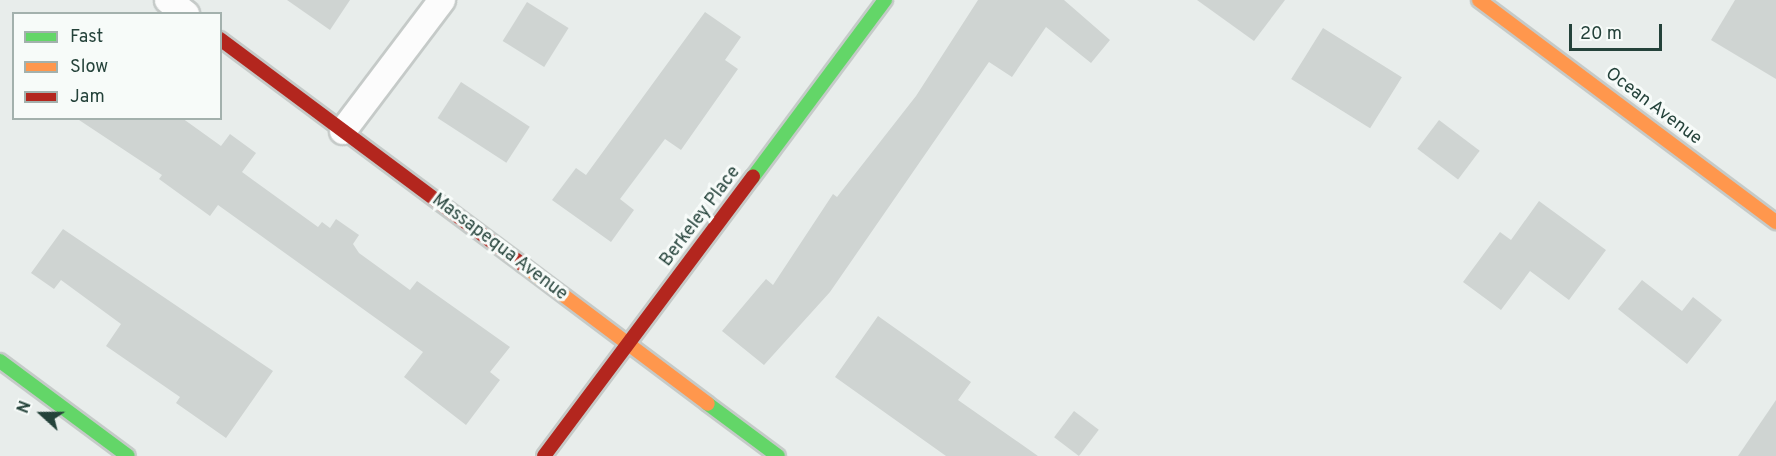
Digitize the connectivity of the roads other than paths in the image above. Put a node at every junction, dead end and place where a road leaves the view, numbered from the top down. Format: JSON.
{"nodes":[{"id":1,"x":168,"y":0,"type":"edge"},
{"id":2,"x":442,"y":0,"type":"edge"},
{"id":3,"x":885,"y":0,"type":"edge"},
{"id":4,"x":1479,"y":0,"type":"edge"},
{"id":5,"x":183,"y":12,"type":"edge"},
{"id":6,"x":222,"y":40,"type":"edge"},
{"id":7,"x":343,"y":131,"type":"junction"},
{"id":8,"x":1776,"y":222,"type":"edge"},
{"id":9,"x":628,"y":344,"type":"junction"},
{"id":10,"x":0,"y":361,"type":"edge"},
{"id":11,"x":128,"y":456,"type":"edge"},
{"id":12,"x":544,"y":456,"type":"edge"},
{"id":13,"x":778,"y":456,"type":"edge"}],
"edges":[{"from":1,"to":5,"type":"street"},
{"from":2,"to":7,"type":"street"},
{"from":3,"to":9,"type":"street","name":"Berkeley Place"},
{"from":4,"to":8,"type":"street","name":"Ocean Avenue"},
{"from":6,"to":7,"type":"street","name":"Massapequa Avenue"},
{"from":7,"to":9,"type":"street","name":"Massapequa Avenue"},
{"from":9,"to":12,"type":"street","name":"Berkeley Place"},
{"from":9,"to":13,"type":"street","name":"Massapequa Avenue"},
{"from":10,"to":11,"type":"street"}]}
